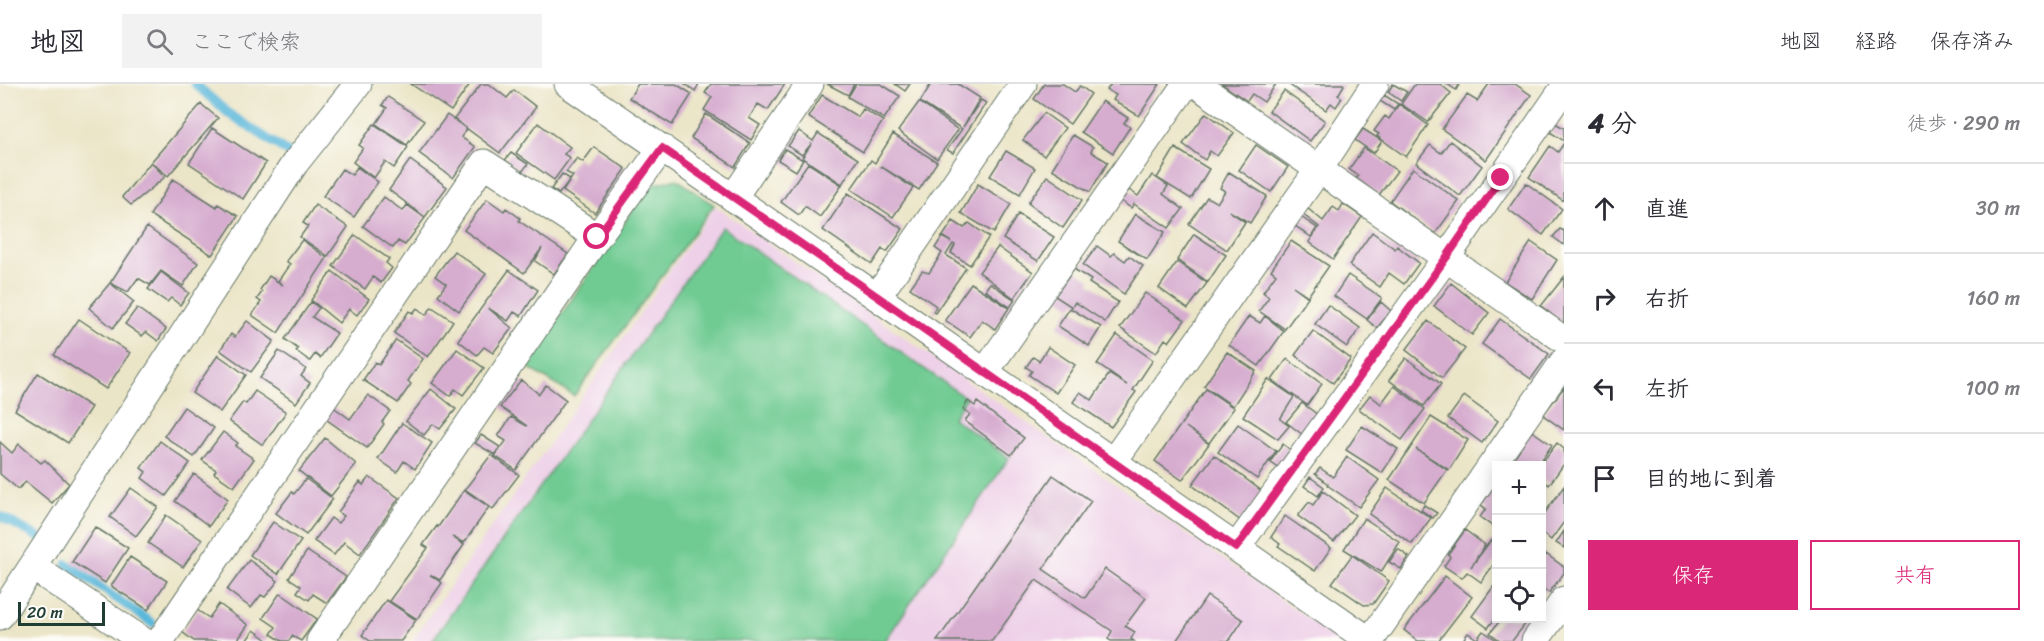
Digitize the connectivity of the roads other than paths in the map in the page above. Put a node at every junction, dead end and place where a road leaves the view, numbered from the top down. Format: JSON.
{"nodes":[{"id":1,"x":358,"y":84,"type":"edge"},
{"id":2,"x":568,"y":84,"type":"edge"},
{"id":3,"x":810,"y":84,"type":"edge"},
{"id":4,"x":1023,"y":84,"type":"edge"},
{"id":5,"x":1186,"y":84,"type":"edge"},
{"id":6,"x":1196,"y":84,"type":"edge"},
{"id":7,"x":1375,"y":84,"type":"edge"},
{"id":8,"x":1564,"y":88,"type":"edge"},
{"id":9,"x":596,"y":92,"type":"edge"},
{"id":10,"x":662,"y":148,"type":"junction"},
{"id":11,"x":1319,"y":169,"type":"junction"},
{"id":12,"x":733,"y":198,"type":"junction"},
{"id":13,"x":597,"y":237,"type":"junction"},
{"id":14,"x":1446,"y":258,"type":"junction"},
{"id":15,"x":878,"y":297,"type":"junction"},
{"id":16,"x":1564,"y":340,"type":"edge"},
{"id":17,"x":1564,"y":361,"type":"edge"},
{"id":18,"x":985,"y":372,"type":"junction"},
{"id":19,"x":1113,"y":462,"type":"junction"},
{"id":20,"x":1236,"y":548,"type":"junction"},
{"id":21,"x":33,"y":567,"type":"junction"},
{"id":22,"x":1564,"y":600,"type":"edge"},
{"id":23,"x":0,"y":616,"type":"edge"},
{"id":24,"x":142,"y":641,"type":"edge"},
{"id":25,"x":160,"y":641,"type":"edge"},
{"id":26,"x":320,"y":641,"type":"edge"},
{"id":27,"x":1535,"y":641,"type":"edge"}],
"edges":[{"from":1,"to":21,"type":"street"},
{"from":2,"to":9,"type":"street"},
{"from":3,"to":12,"type":"street"},
{"from":4,"to":15,"type":"street"},
{"from":5,"to":18,"type":"street"},
{"from":6,"to":11,"type":"street"},
{"from":7,"to":11,"type":"street"},
{"from":8,"to":14,"type":"street"},
{"from":9,"to":10,"type":"street"},
{"from":10,"to":12,"type":"street"},
{"from":10,"to":13,"type":"street"},
{"from":11,"to":14,"type":"street"},
{"from":11,"to":19,"type":"street"},
{"from":12,"to":15,"type":"street"},
{"from":13,"to":25,"type":"street"},
{"from":13,"to":26,"type":"street"},
{"from":14,"to":16,"type":"street"},
{"from":14,"to":20,"type":"street"},
{"from":15,"to":18,"type":"street"},
{"from":17,"to":20,"type":"street"},
{"from":18,"to":19,"type":"street"},
{"from":19,"to":20,"type":"street"},
{"from":21,"to":23,"type":"street"},
{"from":21,"to":24,"type":"street"},
{"from":22,"to":27,"type":"street"}]}
